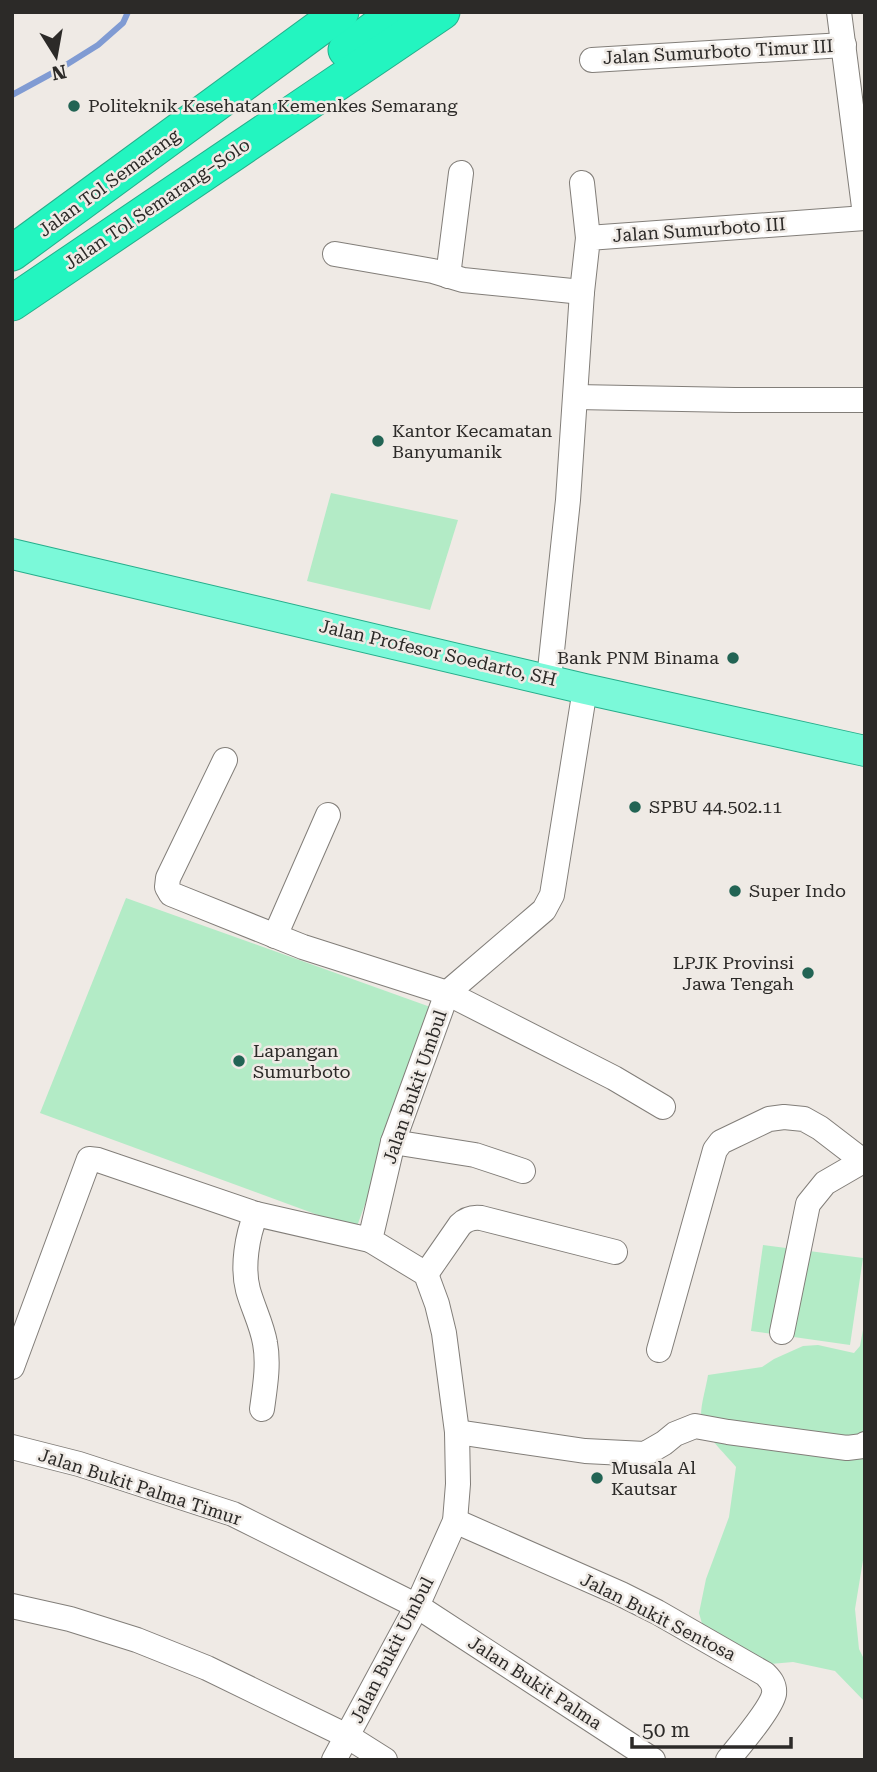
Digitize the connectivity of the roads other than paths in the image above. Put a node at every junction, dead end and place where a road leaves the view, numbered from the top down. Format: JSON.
{"nodes":[{"id":1,"x":341,"y":12,"type":"edge"},
{"id":2,"x":397,"y":12,"type":"edge"},
{"id":3,"x":442,"y":12,"type":"edge"},
{"id":4,"x":839,"y":12,"type":"edge"},
{"id":5,"x":852,"y":58,"type":"edge"},
{"id":6,"x":592,"y":60,"type":"dead end"},
{"id":7,"x":461,"y":173,"type":"dead end"},
{"id":8,"x":582,"y":183,"type":"dead end"},
{"id":9,"x":865,"y":216,"type":"edge"},
{"id":10,"x":588,"y":238,"type":"junction"},
{"id":11,"x":12,"y":253,"type":"edge"},
{"id":12,"x":335,"y":254,"type":"dead end"},
{"id":13,"x":448,"y":276,"type":"junction"},
{"id":14,"x":582,"y":292,"type":"junction"},
{"id":15,"x":12,"y":301,"type":"edge"},
{"id":16,"x":576,"y":397,"type":"junction"},
{"id":17,"x":865,"y":400,"type":"edge"},
{"id":18,"x":12,"y":554,"type":"edge"},
{"id":19,"x":549,"y":679,"type":"junction"},
{"id":20,"x":585,"y":688,"type":"junction"},
{"id":21,"x":865,"y":751,"type":"edge"},
{"id":22,"x":225,"y":760,"type":"dead end"},
{"id":23,"x":328,"y":815,"type":"dead end"},
{"id":24,"x":275,"y":936,"type":"junction"},
{"id":25,"x":447,"y":993,"type":"junction"},
{"id":26,"x":663,"y":1107,"type":"dead end"},
{"id":27,"x":394,"y":1142,"type":"junction"},
{"id":28,"x":864,"y":1160,"type":"edge"},
{"id":29,"x":523,"y":1171,"type":"dead end"},
{"id":30,"x":256,"y":1214,"type":"junction"},
{"id":31,"x":369,"y":1240,"type":"junction"},
{"id":32,"x":615,"y":1252,"type":"dead end"},
{"id":33,"x":426,"y":1274,"type":"junction"},
{"id":34,"x":782,"y":1332,"type":"dead end"},
{"id":35,"x":659,"y":1350,"type":"dead end"},
{"id":36,"x":12,"y":1367,"type":"edge"},
{"id":37,"x":262,"y":1409,"type":"dead end"},
{"id":38,"x":457,"y":1432,"type":"junction"},
{"id":39,"x":865,"y":1444,"type":"edge"},
{"id":40,"x":12,"y":1447,"type":"edge"},
{"id":41,"x":455,"y":1521,"type":"junction"},
{"id":42,"x":12,"y":1606,"type":"edge"},
{"id":43,"x":417,"y":1606,"type":"junction"},
{"id":44,"x":347,"y":1736,"type":"junction"},
{"id":45,"x":334,"y":1760,"type":"edge"},
{"id":46,"x":385,"y":1760,"type":"edge"},
{"id":47,"x":653,"y":1760,"type":"edge"},
{"id":48,"x":728,"y":1760,"type":"edge"}],
"edges":[{"from":1,"to":11,"type":"highway","name":"Jalan Tol Semarang"},
{"from":2,"to":15,"type":"highway","name":"Jalan Tol Semarang"},
{"from":3,"to":15,"type":"highway","name":"Jalan Tol Semarang–Solo"},
{"from":4,"to":5,"type":"street"},
{"from":5,"to":6,"type":"street","name":"Jalan Sumurboto Timur III"},
{"from":5,"to":9,"type":"street"},
{"from":7,"to":13,"type":"street"},
{"from":8,"to":10,"type":"street"},
{"from":9,"to":10,"type":"street","name":"Jalan Sumurboto III"},
{"from":10,"to":14,"type":"street","name":"Jalan Sumurboto III"},
{"from":12,"to":13,"type":"street"},
{"from":13,"to":14,"type":"street"},
{"from":14,"to":16,"type":"street","name":"Jalan Sumurboto III"},
{"from":16,"to":17,"type":"street"},
{"from":16,"to":19,"type":"street","name":"Jalan Sumurboto III"},
{"from":18,"to":19,"type":"main road","name":"Jalan Profesor Soedarto, SH"},
{"from":19,"to":20,"type":"main road","name":"Jalan Profesor Soedarto, SH"},
{"from":20,"to":21,"type":"main road","name":"Jalan Profesor Soedarto, SH"},
{"from":20,"to":25,"type":"street","name":"Jalan Bukit Umbul"},
{"from":22,"to":24,"type":"street"},
{"from":23,"to":24,"type":"street"},
{"from":24,"to":25,"type":"street"},
{"from":25,"to":26,"type":"street"},
{"from":25,"to":27,"type":"street","name":"Jalan Bukit Umbul"},
{"from":27,"to":29,"type":"street"},
{"from":27,"to":31,"type":"street","name":"Jalan Bukit Umbul"},
{"from":28,"to":34,"type":"street"},
{"from":28,"to":35,"type":"street"},
{"from":30,"to":31,"type":"street"},
{"from":30,"to":36,"type":"street"},
{"from":30,"to":37,"type":"street"},
{"from":31,"to":33,"type":"street"},
{"from":32,"to":33,"type":"street"},
{"from":33,"to":38,"type":"street","name":"Jalan Bukit Umbul"},
{"from":38,"to":39,"type":"street"},
{"from":38,"to":41,"type":"street","name":"Jalan Bukit Umbul"},
{"from":40,"to":43,"type":"street","name":"Jalan Bukit Palma Timur"},
{"from":41,"to":43,"type":"street","name":"Jalan Bukit Umbul"},
{"from":41,"to":48,"type":"street","name":"Jalan Bukit Sentosa"},
{"from":42,"to":44,"type":"street"},
{"from":43,"to":44,"type":"street","name":"Jalan Bukit Umbul"},
{"from":43,"to":47,"type":"street","name":"Jalan Bukit Palma"},
{"from":44,"to":45,"type":"street","name":"Jalan Bukit Umbul"},
{"from":44,"to":46,"type":"street"}]}
